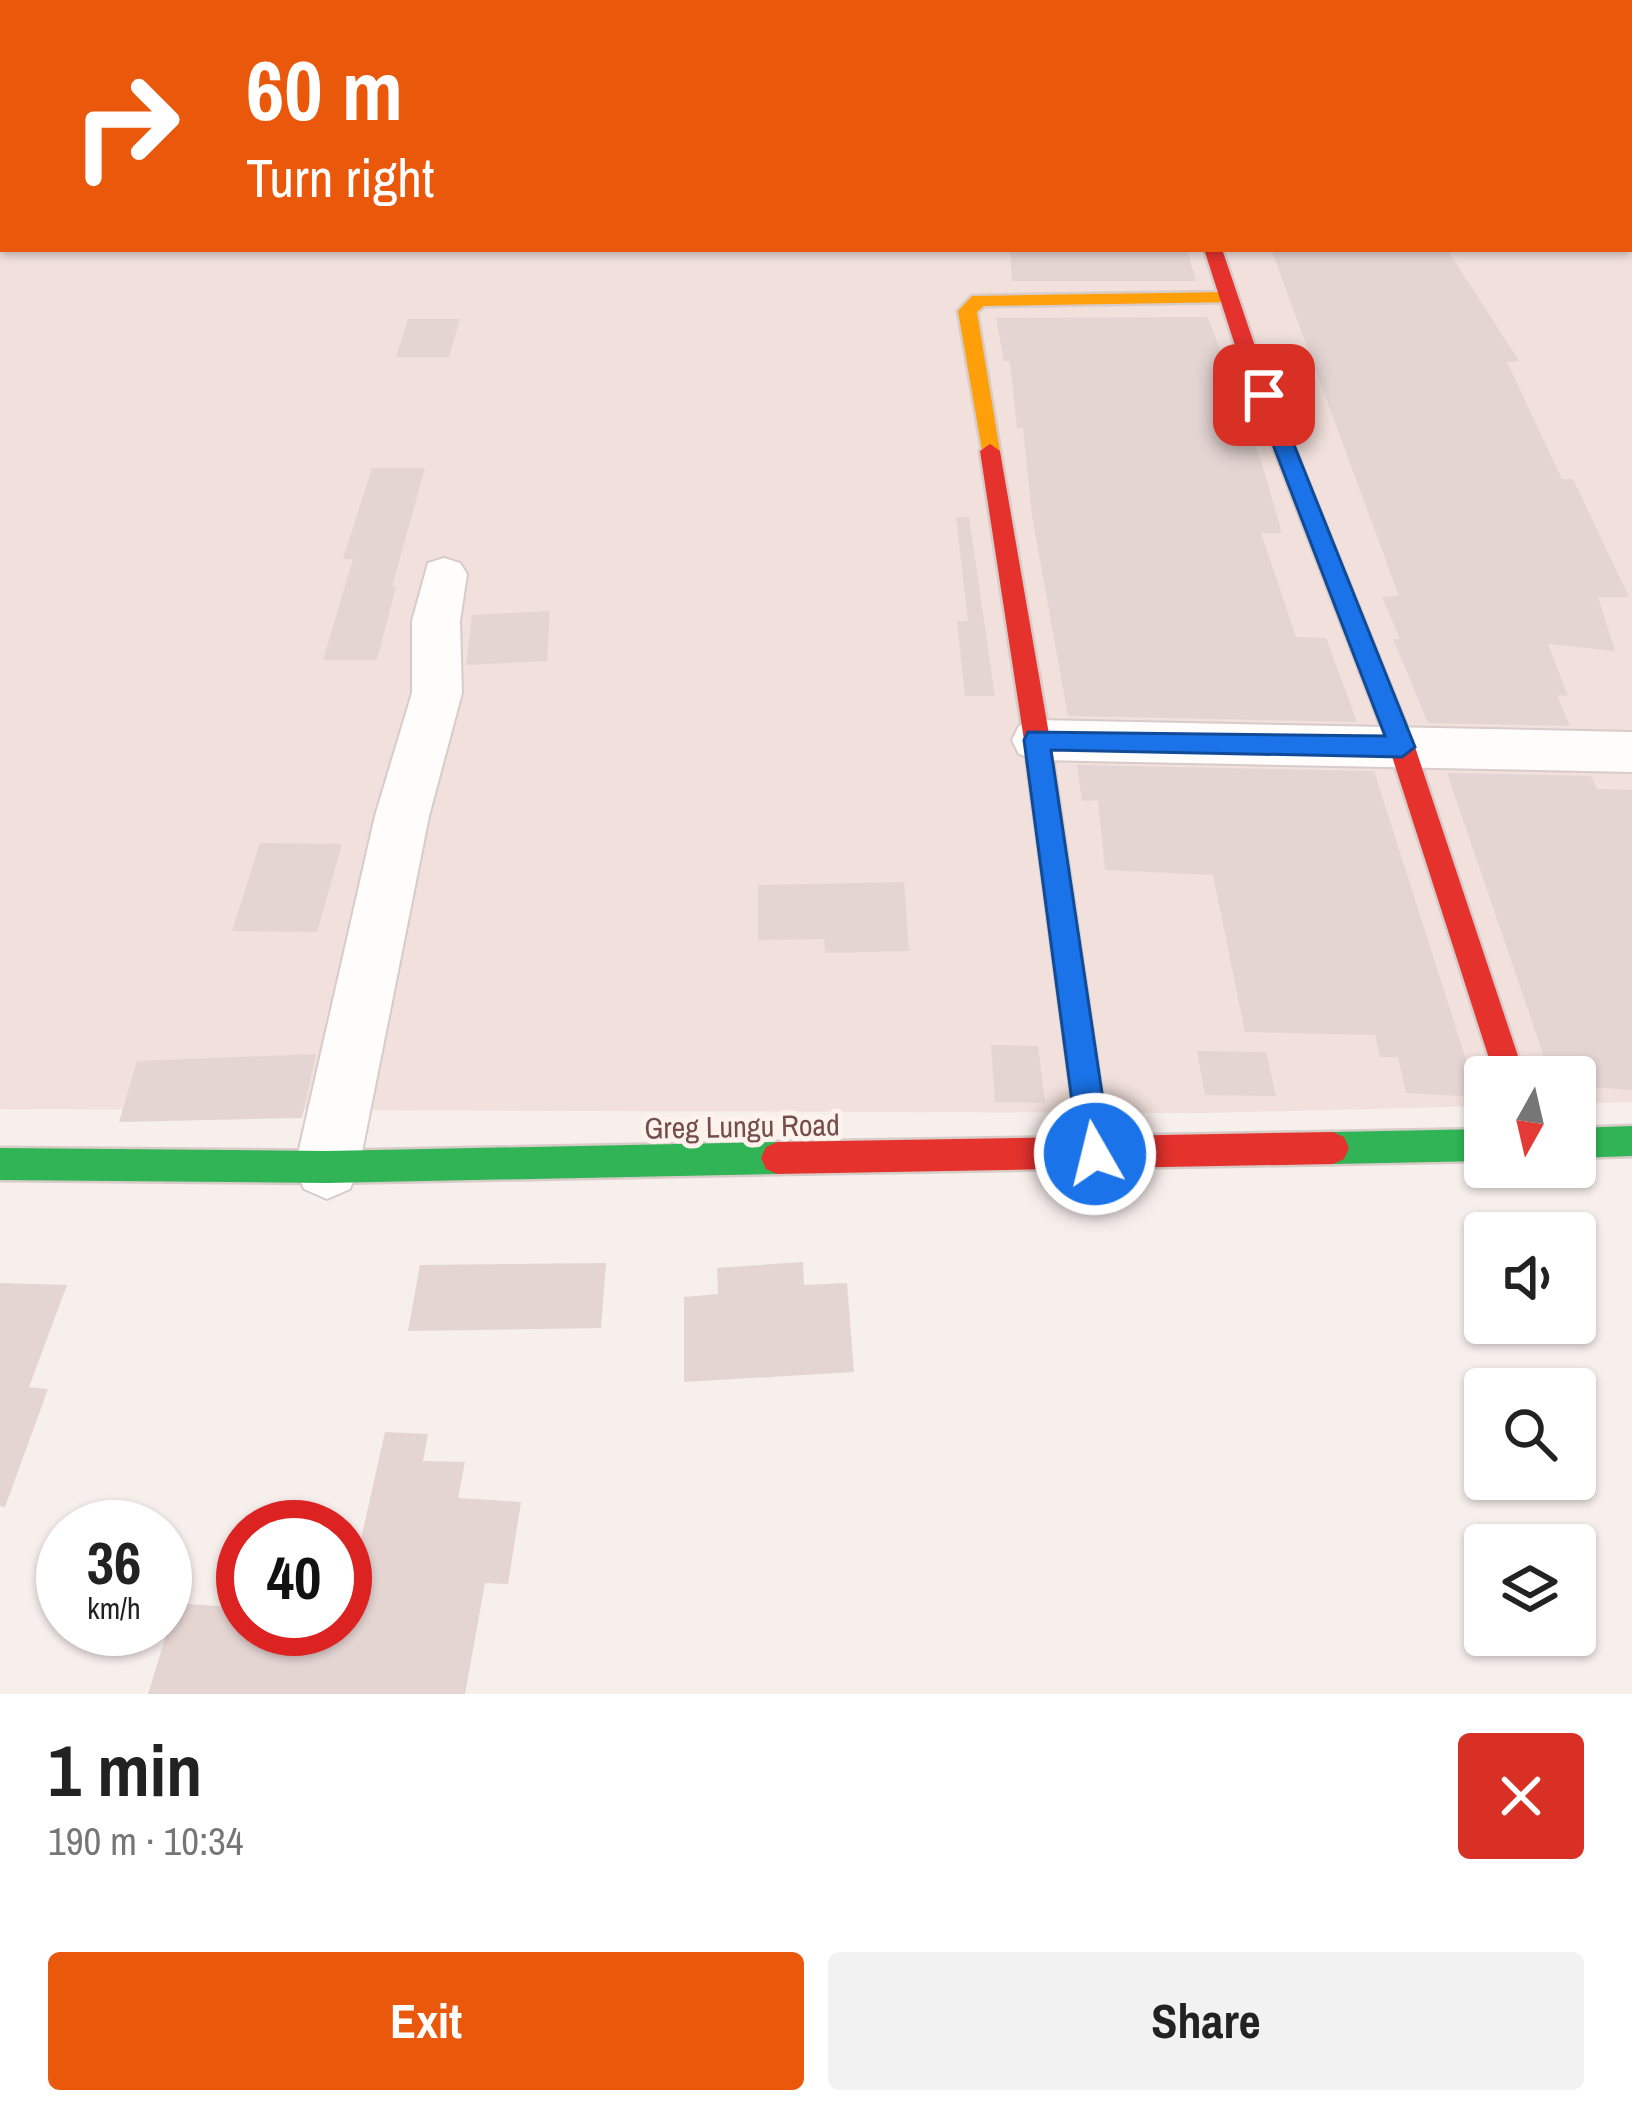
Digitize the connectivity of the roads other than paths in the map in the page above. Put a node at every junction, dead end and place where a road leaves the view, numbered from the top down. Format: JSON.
{"nodes":[{"id":1,"x":1215,"y":252,"type":"edge"},
{"id":2,"x":1229,"y":298,"type":"junction"},
{"id":3,"x":443,"y":574,"type":"dead end"},
{"id":4,"x":1037,"y":740,"type":"junction"},
{"id":5,"x":1402,"y":747,"type":"junction"},
{"id":6,"x":1632,"y":752,"type":"edge"},
{"id":7,"x":1503,"y":1056,"type":"edge"},
{"id":8,"x":1632,"y":1141,"type":"edge"},
{"id":9,"x":1596,"y":1142,"type":"edge"},
{"id":10,"x":1464,"y":1145,"type":"edge"},
{"id":11,"x":1095,"y":1154,"type":"junction"},
{"id":12,"x":0,"y":1164,"type":"edge"},
{"id":13,"x":327,"y":1167,"type":"junction"}],
"edges":[{"from":1,"to":2,"type":"street"},
{"from":2,"to":4,"type":"street"},
{"from":2,"to":5,"type":"street"},
{"from":3,"to":13,"type":"street"},
{"from":4,"to":5,"type":"street"},
{"from":4,"to":11,"type":"street"},
{"from":5,"to":6,"type":"street"},
{"from":5,"to":7,"type":"street"},
{"from":8,"to":9,"type":"street"},
{"from":10,"to":11,"type":"street","name":"Greg Lungu Road"},
{"from":11,"to":13,"type":"street","name":"Greg Lungu Road"},
{"from":12,"to":13,"type":"street","name":"Greg Lungu Road"}]}
